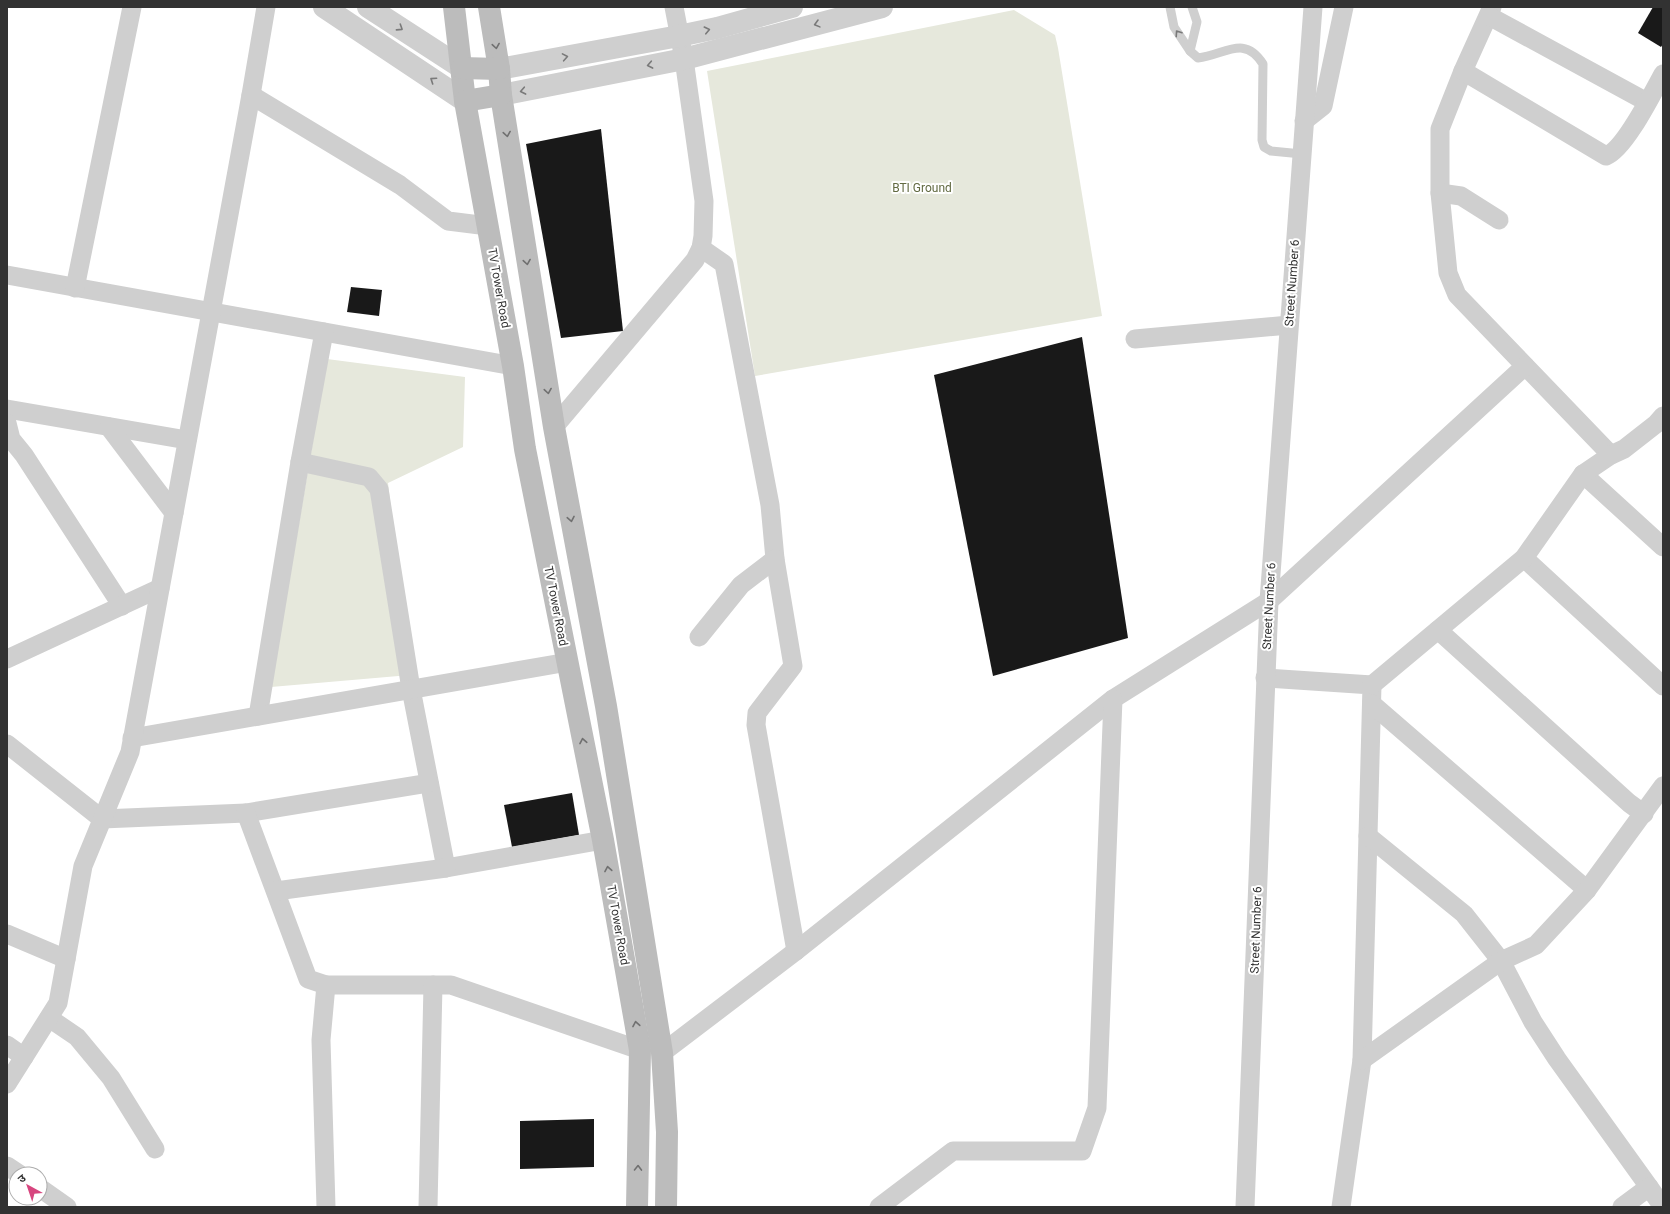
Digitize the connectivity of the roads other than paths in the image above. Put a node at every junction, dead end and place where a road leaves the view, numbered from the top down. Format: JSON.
{"nodes":[{"id":1,"x":132,"y":7,"type":"edge"},
{"id":2,"x":266,"y":7,"type":"edge"},
{"id":3,"x":324,"y":7,"type":"edge"},
{"id":4,"x":368,"y":7,"type":"edge"},
{"id":5,"x":454,"y":7,"type":"edge"},
{"id":6,"x":489,"y":7,"type":"edge"},
{"id":7,"x":674,"y":7,"type":"edge"},
{"id":8,"x":792,"y":7,"type":"edge"},
{"id":9,"x":882,"y":7,"type":"edge"},
{"id":10,"x":1170,"y":7,"type":"edge"},
{"id":11,"x":1192,"y":7,"type":"edge"},
{"id":12,"x":1313,"y":7,"type":"edge"},
{"id":13,"x":1344,"y":7,"type":"edge"},
{"id":14,"x":849,"y":11,"type":"edge"},
{"id":15,"x":1490,"y":12,"type":"edge"},
{"id":16,"x":680,"y":36,"type":"junction"},
{"id":17,"x":1190,"y":51,"type":"junction"},
{"id":18,"x":684,"y":59,"type":"junction"},
{"id":19,"x":462,"y":68,"type":"junction"},
{"id":20,"x":499,"y":69,"type":"junction"},
{"id":21,"x":1463,"y":71,"type":"junction"},
{"id":22,"x":1663,"y":74,"type":"edge"},
{"id":23,"x":251,"y":95,"type":"junction"},
{"id":24,"x":501,"y":95,"type":"junction"},
{"id":25,"x":465,"y":101,"type":"junction"},
{"id":26,"x":1647,"y":102,"type":"junction"},
{"id":27,"x":1304,"y":121,"type":"junction"},
{"id":28,"x":1302,"y":154,"type":"junction"},
{"id":29,"x":1440,"y":193,"type":"junction"},
{"id":30,"x":1499,"y":220,"type":"dead end"},
{"id":31,"x":488,"y":226,"type":"junction"},
{"id":32,"x":701,"y":248,"type":"junction"},
{"id":33,"x":7,"y":275,"type":"edge"},
{"id":34,"x":75,"y":288,"type":"junction"},
{"id":35,"x":211,"y":312,"type":"junction"},
{"id":36,"x":1289,"y":325,"type":"junction"},
{"id":37,"x":324,"y":332,"type":"junction"},
{"id":38,"x":1135,"y":339,"type":"dead end"},
{"id":39,"x":513,"y":366,"type":"junction"},
{"id":40,"x":1525,"y":366,"type":"junction"},
{"id":41,"x":7,"y":409,"type":"edge"},
{"id":42,"x":1661,"y":423,"type":"edge"},
{"id":43,"x":109,"y":427,"type":"junction"},
{"id":44,"x":554,"y":427,"type":"junction"},
{"id":45,"x":8,"y":435,"type":"edge"},
{"id":46,"x":188,"y":440,"type":"junction"},
{"id":47,"x":1611,"y":455,"type":"junction"},
{"id":48,"x":300,"y":462,"type":"junction"},
{"id":49,"x":1583,"y":474,"type":"junction"},
{"id":50,"x":174,"y":513,"type":"junction"},
{"id":51,"x":1663,"y":547,"type":"edge"},
{"id":52,"x":1524,"y":558,"type":"junction"},
{"id":53,"x":775,"y":559,"type":"junction"},
{"id":54,"x":160,"y":588,"type":"junction"},
{"id":55,"x":1269,"y":601,"type":"junction"},
{"id":56,"x":122,"y":606,"type":"junction"},
{"id":57,"x":1438,"y":630,"type":"junction"},
{"id":58,"x":699,"y":637,"type":"dead end"},
{"id":59,"x":7,"y":659,"type":"edge"},
{"id":60,"x":568,"y":662,"type":"junction"},
{"id":61,"x":1266,"y":678,"type":"junction"},
{"id":62,"x":1372,"y":685,"type":"junction"},
{"id":63,"x":1663,"y":686,"type":"edge"},
{"id":64,"x":411,"y":689,"type":"junction"},
{"id":65,"x":1113,"y":699,"type":"junction"},
{"id":66,"x":1372,"y":704,"type":"junction"},
{"id":67,"x":258,"y":716,"type":"junction"},
{"id":68,"x":132,"y":738,"type":"junction"},
{"id":69,"x":7,"y":744,"type":"edge"},
{"id":70,"x":429,"y":783,"type":"junction"},
{"id":71,"x":1663,"y":786,"type":"edge"},
{"id":72,"x":246,"y":813,"type":"junction"},
{"id":73,"x":1644,"y":814,"type":"junction"},
{"id":74,"x":102,"y":819,"type":"junction"},
{"id":75,"x":1368,"y":836,"type":"junction"},
{"id":76,"x":602,"y":840,"type":"junction"},
{"id":77,"x":446,"y":868,"type":"junction"},
{"id":78,"x":1588,"y":890,"type":"junction"},
{"id":79,"x":276,"y":891,"type":"junction"},
{"id":80,"x":7,"y":934,"type":"edge"},
{"id":81,"x":796,"y":951,"type":"junction"},
{"id":82,"x":66,"y":959,"type":"junction"},
{"id":83,"x":1501,"y":961,"type":"junction"},
{"id":84,"x":326,"y":985,"type":"junction"},
{"id":85,"x":432,"y":985,"type":"junction"},
{"id":86,"x":49,"y":1018,"type":"junction"},
{"id":87,"x":7,"y":1045,"type":"edge"},
{"id":88,"x":640,"y":1050,"type":"junction"},
{"id":89,"x":662,"y":1053,"type":"junction"},
{"id":90,"x":24,"y":1057,"type":"junction"},
{"id":91,"x":1362,"y":1060,"type":"junction"},
{"id":92,"x":7,"y":1084,"type":"edge"},
{"id":93,"x":155,"y":1149,"type":"dead end"},
{"id":94,"x":1649,"y":1187,"type":"junction"},
{"id":95,"x":48,"y":1194,"type":"edge"},
{"id":96,"x":67,"y":1207,"type":"edge"},
{"id":97,"x":326,"y":1207,"type":"edge"},
{"id":98,"x":428,"y":1207,"type":"edge"},
{"id":99,"x":637,"y":1207,"type":"edge"},
{"id":100,"x":666,"y":1207,"type":"edge"},
{"id":101,"x":879,"y":1207,"type":"edge"},
{"id":102,"x":1245,"y":1207,"type":"edge"},
{"id":103,"x":1341,"y":1207,"type":"edge"},
{"id":104,"x":1622,"y":1207,"type":"edge"},
{"id":105,"x":1663,"y":1207,"type":"edge"}],
"edges":[{"from":1,"to":34,"type":"street"},
{"from":2,"to":23,"type":"street"},
{"from":25,"to":3,"type":"street","one_way":true},
{"from":4,"to":19,"type":"street","one_way":true},
{"from":5,"to":19,"type":"main road","name":"TV Tower Road"},
{"from":6,"to":20,"type":"main road","name":"TV Tower Road","one_way":true},
{"from":7,"to":16,"type":"street"},
{"from":16,"to":8,"type":"street","one_way":true},
{"from":9,"to":14,"type":"street"},
{"from":17,"to":10,"type":"lane","one_way":true},
{"from":11,"to":17,"type":"lane"},
{"from":12,"to":27,"type":"street","name":"Street Number 6"},
{"from":13,"to":27,"type":"street"},
{"from":14,"to":18,"type":"street","one_way":true},
{"from":15,"to":21,"type":"street"},
{"from":15,"to":26,"type":"street"},
{"from":16,"to":18,"type":"street"},
{"from":20,"to":16,"type":"street","one_way":true},
{"from":17,"to":28,"type":"lane"},
{"from":18,"to":24,"type":"street","one_way":true},
{"from":18,"to":32,"type":"street"},
{"from":19,"to":20,"type":"main road"},
{"from":19,"to":25,"type":"main road","name":"TV Tower Road"},
{"from":20,"to":24,"type":"main road","name":"TV Tower Road"},
{"from":21,"to":26,"type":"street"},
{"from":21,"to":29,"type":"street"},
{"from":22,"to":26,"type":"street"},
{"from":23,"to":31,"type":"street"},
{"from":23,"to":35,"type":"street"},
{"from":24,"to":25,"type":"main road"},
{"from":24,"to":44,"type":"main road","name":"TV Tower Road","one_way":true},
{"from":25,"to":31,"type":"main road","name":"TV Tower Road"},
{"from":27,"to":28,"type":"street","name":"Street Number 6"},
{"from":28,"to":36,"type":"street","name":"Street Number 6"},
{"from":29,"to":30,"type":"street"},
{"from":29,"to":40,"type":"street"},
{"from":31,"to":39,"type":"main road","name":"TV Tower Road"},
{"from":32,"to":44,"type":"street"},
{"from":32,"to":53,"type":"street"},
{"from":33,"to":34,"type":"street"},
{"from":34,"to":35,"type":"street"},
{"from":35,"to":37,"type":"street"},
{"from":35,"to":46,"type":"street"},
{"from":36,"to":38,"type":"street"},
{"from":36,"to":55,"type":"street","name":"Street Number 6"},
{"from":37,"to":39,"type":"street"},
{"from":37,"to":48,"type":"street"},
{"from":39,"to":60,"type":"main road","name":"TV Tower Road"},
{"from":40,"to":47,"type":"street"},
{"from":40,"to":55,"type":"street"},
{"from":41,"to":43,"type":"street"},
{"from":42,"to":47,"type":"street"},
{"from":43,"to":46,"type":"street"},
{"from":43,"to":50,"type":"street"},
{"from":44,"to":89,"type":"main road","name":"TV Tower Road","one_way":true},
{"from":45,"to":56,"type":"street"},
{"from":46,"to":50,"type":"street"},
{"from":47,"to":49,"type":"street"},
{"from":48,"to":64,"type":"street"},
{"from":48,"to":67,"type":"street"},
{"from":49,"to":51,"type":"street"},
{"from":49,"to":52,"type":"street"},
{"from":50,"to":54,"type":"street"},
{"from":52,"to":57,"type":"street"},
{"from":52,"to":63,"type":"street"},
{"from":53,"to":58,"type":"street"},
{"from":53,"to":81,"type":"street"},
{"from":54,"to":56,"type":"street"},
{"from":54,"to":68,"type":"street"},
{"from":55,"to":61,"type":"street","name":"Street Number 6"},
{"from":55,"to":65,"type":"street"},
{"from":56,"to":59,"type":"street"},
{"from":57,"to":62,"type":"street"},
{"from":57,"to":73,"type":"street"},
{"from":60,"to":64,"type":"street"},
{"from":76,"to":60,"type":"main road","name":"TV Tower Road","one_way":true},
{"from":61,"to":62,"type":"street"},
{"from":61,"to":102,"type":"street","name":"Street Number 6"},
{"from":62,"to":66,"type":"street"},
{"from":64,"to":67,"type":"street"},
{"from":64,"to":70,"type":"street"},
{"from":65,"to":81,"type":"street"},
{"from":65,"to":101,"type":"street"},
{"from":66,"to":75,"type":"street"},
{"from":66,"to":78,"type":"street"},
{"from":67,"to":68,"type":"street"},
{"from":68,"to":74,"type":"street"},
{"from":69,"to":74,"type":"street"},
{"from":70,"to":72,"type":"street"},
{"from":70,"to":77,"type":"street"},
{"from":71,"to":73,"type":"street"},
{"from":72,"to":74,"type":"street"},
{"from":72,"to":79,"type":"street"},
{"from":73,"to":78,"type":"street"},
{"from":74,"to":82,"type":"street"},
{"from":75,"to":83,"type":"street"},
{"from":75,"to":91,"type":"street"},
{"from":76,"to":77,"type":"street"},
{"from":88,"to":76,"type":"main road","name":"TV Tower Road","one_way":true},
{"from":77,"to":79,"type":"street"},
{"from":78,"to":83,"type":"street"},
{"from":79,"to":84,"type":"street"},
{"from":80,"to":82,"type":"street"},
{"from":81,"to":89,"type":"street"},
{"from":82,"to":86,"type":"street"},
{"from":83,"to":91,"type":"street"},
{"from":83,"to":94,"type":"street"},
{"from":84,"to":85,"type":"street"},
{"from":84,"to":97,"type":"street"},
{"from":85,"to":88,"type":"street"},
{"from":85,"to":98,"type":"street"},
{"from":86,"to":90,"type":"street"},
{"from":86,"to":93,"type":"street"},
{"from":87,"to":90,"type":"street"},
{"from":99,"to":88,"type":"main road","name":"TV Tower Road","one_way":true},
{"from":89,"to":100,"type":"main road","name":"TV Tower Road"},
{"from":90,"to":92,"type":"street"},
{"from":91,"to":103,"type":"street"},
{"from":94,"to":104,"type":"street"},
{"from":94,"to":105,"type":"street"},
{"from":95,"to":96,"type":"street"}]}
